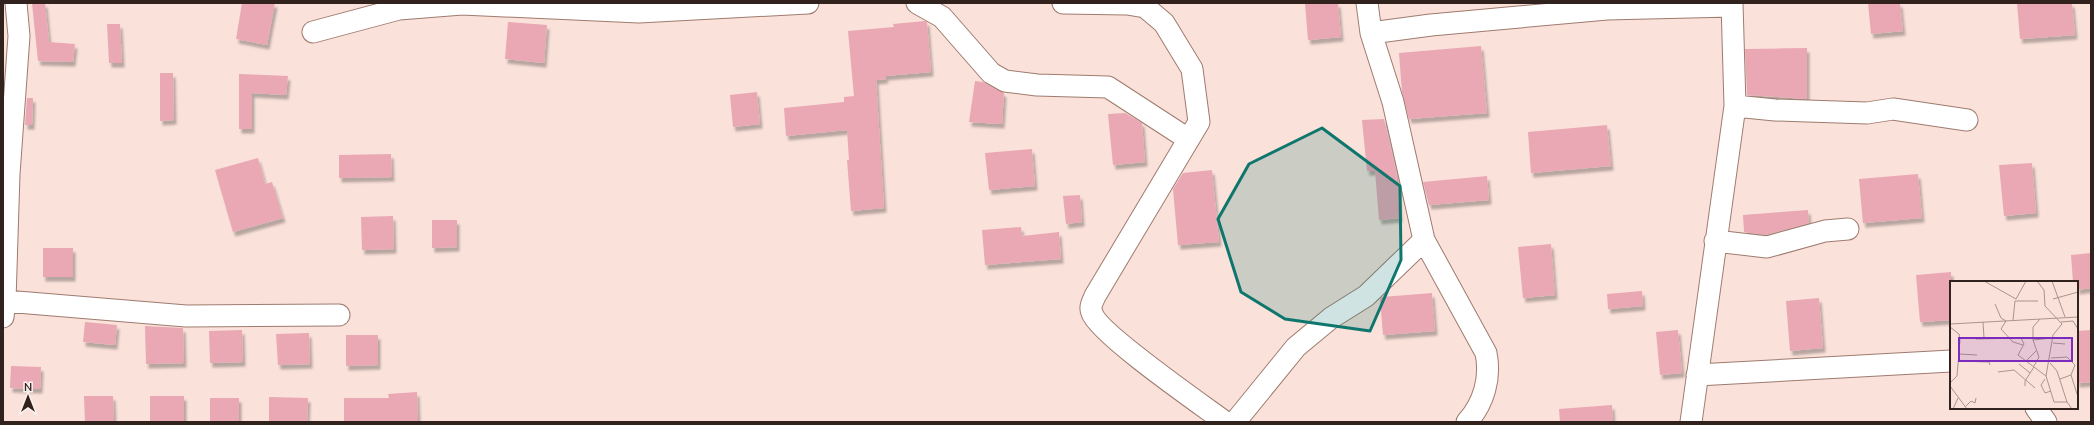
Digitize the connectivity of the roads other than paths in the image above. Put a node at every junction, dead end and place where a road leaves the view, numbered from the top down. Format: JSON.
{"nodes":[{"id":1,"x":16,"y":3,"type":"edge"},
{"id":2,"x":808,"y":3,"type":"edge"},
{"id":3,"x":917,"y":3,"type":"edge"},
{"id":4,"x":1063,"y":3,"type":"edge"},
{"id":5,"x":1367,"y":3,"type":"edge"},
{"id":6,"x":462,"y":4,"type":"edge"},
{"id":7,"x":1732,"y":4,"type":"edge"},
{"id":8,"x":313,"y":32,"type":"dead end"},
{"id":9,"x":1371,"y":33,"type":"junction"},
{"id":10,"x":1735,"y":106,"type":"junction"},
{"id":11,"x":1967,"y":120,"type":"dead end"},
{"id":12,"x":1188,"y":139,"type":"junction"},
{"id":13,"x":6,"y":174,"type":"edge"},
{"id":14,"x":1848,"y":229,"type":"dead end"},
{"id":15,"x":1424,"y":240,"type":"junction"},
{"id":16,"x":1715,"y":241,"type":"junction"},
{"id":17,"x":4,"y":309,"type":"edge"},
{"id":18,"x":339,"y":315,"type":"dead end"},
{"id":19,"x":1950,"y":361,"type":"edge"},
{"id":20,"x":1697,"y":375,"type":"junction"},
{"id":21,"x":2037,"y":409,"type":"edge"},
{"id":22,"x":1225,"y":422,"type":"edge"},
{"id":23,"x":1235,"y":422,"type":"edge"},
{"id":24,"x":1467,"y":422,"type":"edge"},
{"id":25,"x":1691,"y":422,"type":"edge"},
{"id":26,"x":2046,"y":422,"type":"edge"}],
"edges":[{"from":1,"to":13,"type":"street"},
{"from":2,"to":6,"type":"street"},
{"from":3,"to":12,"type":"street"},
{"from":4,"to":12,"type":"street"},
{"from":5,"to":9,"type":"street"},
{"from":6,"to":8,"type":"street"},
{"from":7,"to":9,"type":"street"},
{"from":7,"to":10,"type":"street"},
{"from":9,"to":15,"type":"street"},
{"from":10,"to":11,"type":"street"},
{"from":10,"to":16,"type":"street"},
{"from":12,"to":22,"type":"street"},
{"from":13,"to":17,"type":"street"},
{"from":14,"to":16,"type":"street"},
{"from":15,"to":23,"type":"street"},
{"from":15,"to":24,"type":"street"},
{"from":16,"to":20,"type":"street"},
{"from":17,"to":18,"type":"street"},
{"from":19,"to":20,"type":"street"},
{"from":20,"to":25,"type":"street"},
{"from":21,"to":26,"type":"street"}]}
